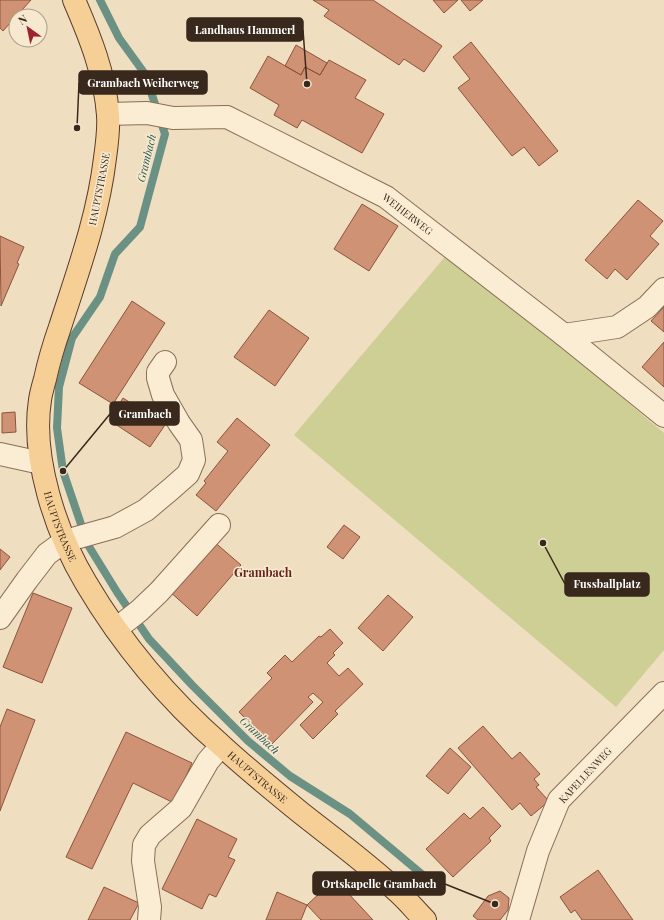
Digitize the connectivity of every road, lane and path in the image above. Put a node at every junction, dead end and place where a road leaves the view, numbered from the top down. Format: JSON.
{"nodes":[{"id":1,"x":74,"y":0,"type":"edge"},
{"id":2,"x":108,"y":114,"type":"junction"},
{"id":3,"x":664,"y":289,"type":"edge"},
{"id":4,"x":564,"y":335,"type":"junction"},
{"id":5,"x":165,"y":362,"type":"dead end"},
{"id":6,"x":664,"y":416,"type":"edge"},
{"id":7,"x":0,"y":454,"type":"edge"},
{"id":8,"x":42,"y":463,"type":"junction"},
{"id":9,"x":219,"y":525,"type":"dead end"},
{"id":10,"x":80,"y":537,"type":"junction"},
{"id":11,"x":0,"y":618,"type":"edge"},
{"id":12,"x":127,"y":620,"type":"junction"},
{"id":13,"x":664,"y":692,"type":"edge"},
{"id":14,"x":222,"y":746,"type":"junction"},
{"id":15,"x":149,"y":920,"type":"edge"},
{"id":16,"x":425,"y":920,"type":"edge"},
{"id":17,"x":518,"y":920,"type":"edge"}],
"edges":[{"from":1,"to":2,"type":"main road","name":"HAUPTSTRASSE"},
{"from":2,"to":4,"type":"street","name":"WEIHERWEG"},
{"from":2,"to":8,"type":"main road","name":"HAUPTSTRASSE"},
{"from":3,"to":4,"type":"street"},
{"from":4,"to":6,"type":"street","name":"WEIHERWEG"},
{"from":5,"to":10,"type":"street"},
{"from":7,"to":8,"type":"street"},
{"from":8,"to":10,"type":"main road","name":"HAUPTSTRASSE"},
{"from":9,"to":12,"type":"street"},
{"from":10,"to":11,"type":"street"},
{"from":10,"to":12,"type":"main road","name":"HAUPTSTRASSE"},
{"from":12,"to":14,"type":"main road","name":"HAUPTSTRASSE"},
{"from":13,"to":17,"type":"street","name":"KAPELLENWEG"},
{"from":14,"to":15,"type":"street"},
{"from":14,"to":16,"type":"main road","name":"HAUPTSTRASSE"}]}
